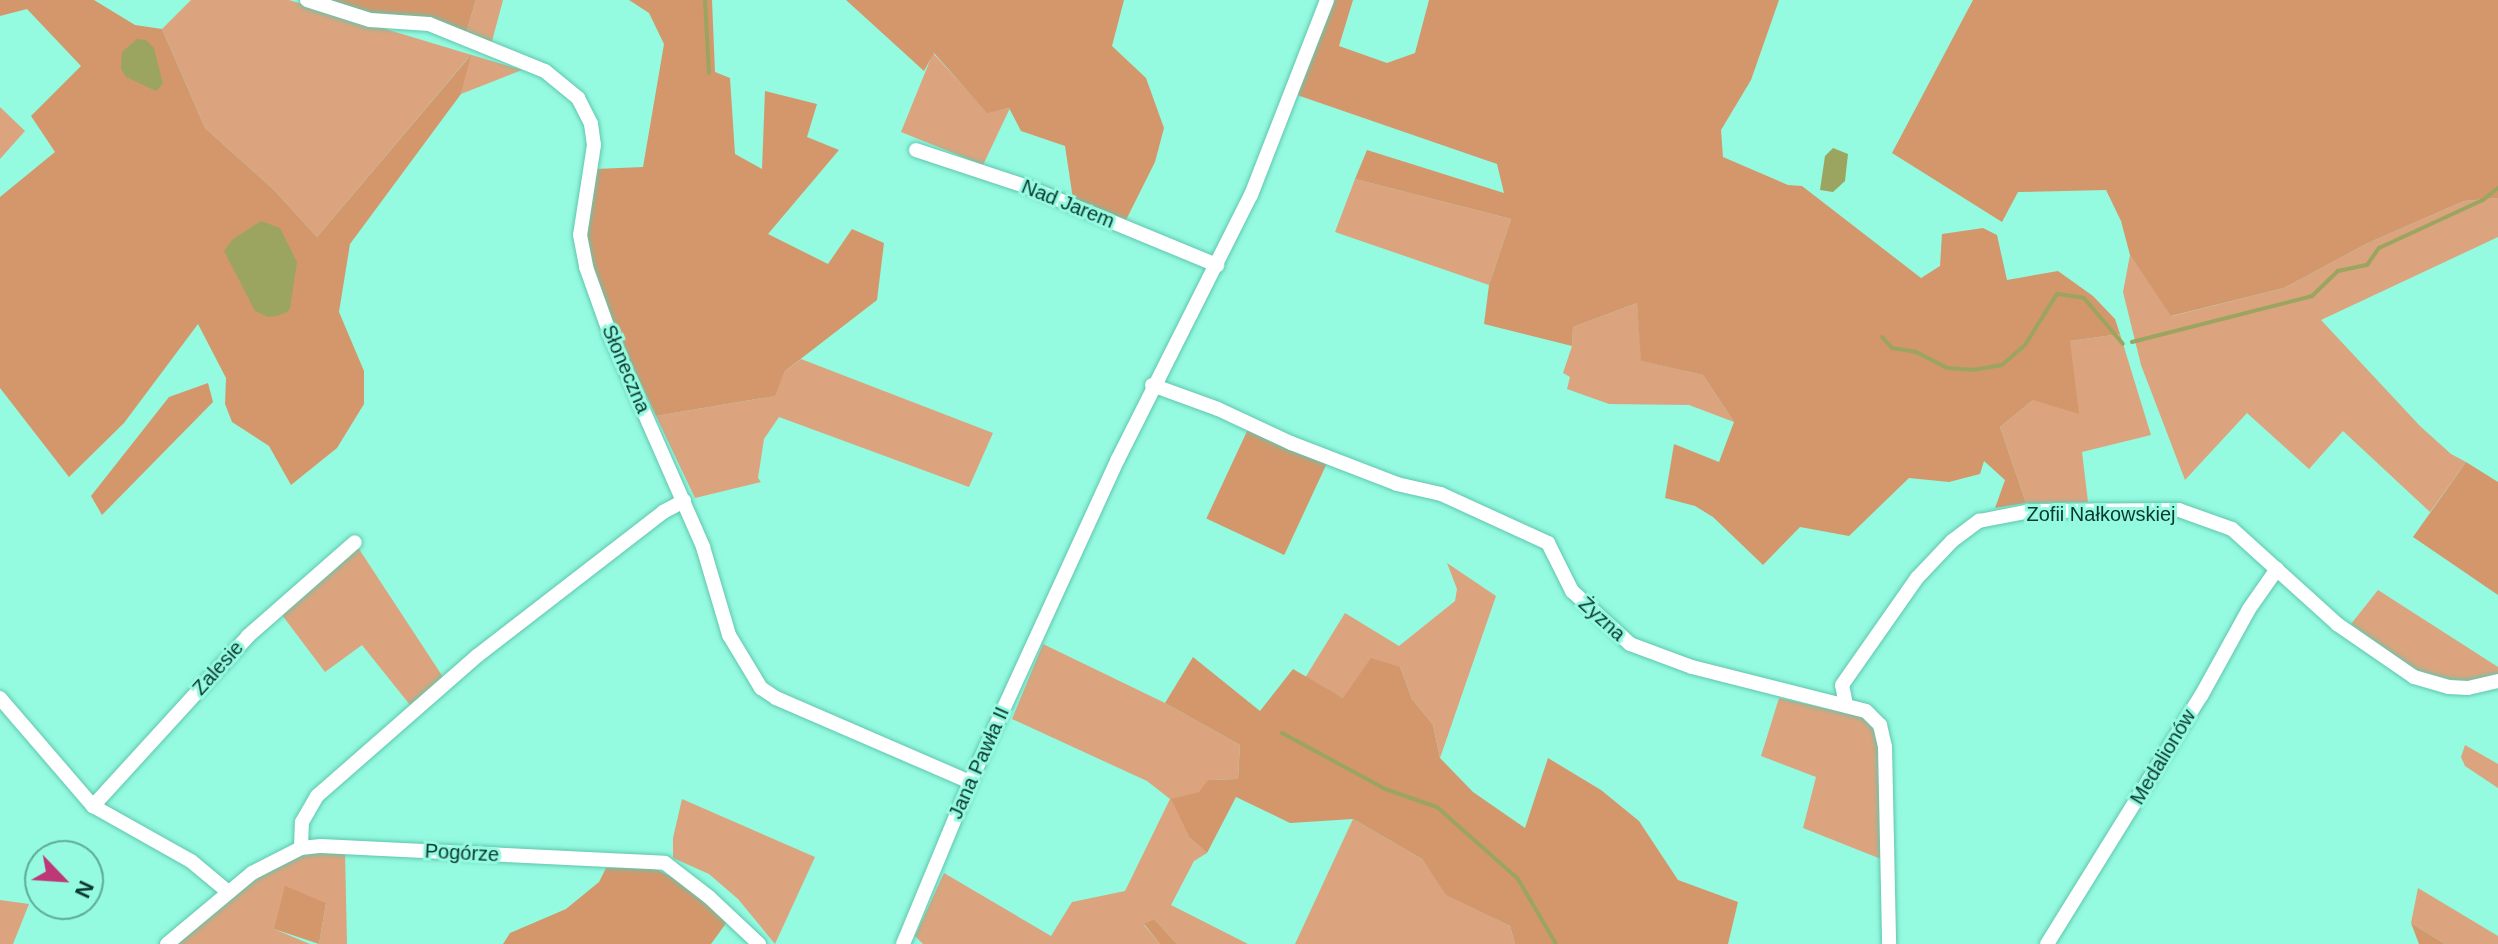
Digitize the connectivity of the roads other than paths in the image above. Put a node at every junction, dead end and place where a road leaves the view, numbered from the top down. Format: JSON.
{"nodes":[{"id":1,"x":307,"y":0,"type":"edge"},
{"id":2,"x":1327,"y":0,"type":"edge"},
{"id":3,"x":916,"y":150,"type":"dead end"},
{"id":4,"x":1217,"y":265,"type":"junction"},
{"id":5,"x":1152,"y":385,"type":"junction"},
{"id":6,"x":684,"y":501,"type":"junction"},
{"id":7,"x":355,"y":542,"type":"dead end"},
{"id":8,"x":2277,"y":569,"type":"junction"},
{"id":9,"x":2498,"y":681,"type":"edge"},
{"id":10,"x":0,"y":698,"type":"edge"},
{"id":11,"x":1846,"y":705,"type":"junction"},
{"id":12,"x":970,"y":782,"type":"junction"},
{"id":13,"x":93,"y":806,"type":"junction"},
{"id":14,"x":301,"y":848,"type":"junction"},
{"id":15,"x":227,"y":891,"type":"junction"},
{"id":16,"x":167,"y":944,"type":"edge"},
{"id":17,"x":759,"y":944,"type":"edge"},
{"id":18,"x":903,"y":944,"type":"edge"},
{"id":19,"x":1889,"y":944,"type":"edge"},
{"id":20,"x":2047,"y":944,"type":"edge"}],
"edges":[{"from":1,"to":6,"type":"street","name":"Słoneczna"},
{"from":2,"to":4,"type":"street"},
{"from":3,"to":4,"type":"street","name":"Nad Jarem"},
{"from":4,"to":5,"type":"street"},
{"from":5,"to":11,"type":"street","name":"Żyzna"},
{"from":5,"to":12,"type":"street","name":"Jana Pawła II"},
{"from":6,"to":12,"type":"street","name":"Słoneczna"},
{"from":6,"to":14,"type":"street"},
{"from":7,"to":13,"type":"street","name":"Zalesie"},
{"from":8,"to":9,"type":"street","name":"Zofii Nałkowskiej"},
{"from":8,"to":11,"type":"street","name":"Zofii Nałkowskiej"},
{"from":8,"to":20,"type":"street","name":"Medalionów"},
{"from":10,"to":13,"type":"street"},
{"from":11,"to":19,"type":"street","name":"Żyzna"},
{"from":12,"to":18,"type":"street","name":"Jana Pawła II"},
{"from":13,"to":15,"type":"street"},
{"from":14,"to":15,"type":"street","name":"Pogórze"},
{"from":14,"to":17,"type":"street","name":"Pogórze"},
{"from":15,"to":16,"type":"street","name":"Pogórze"}]}
